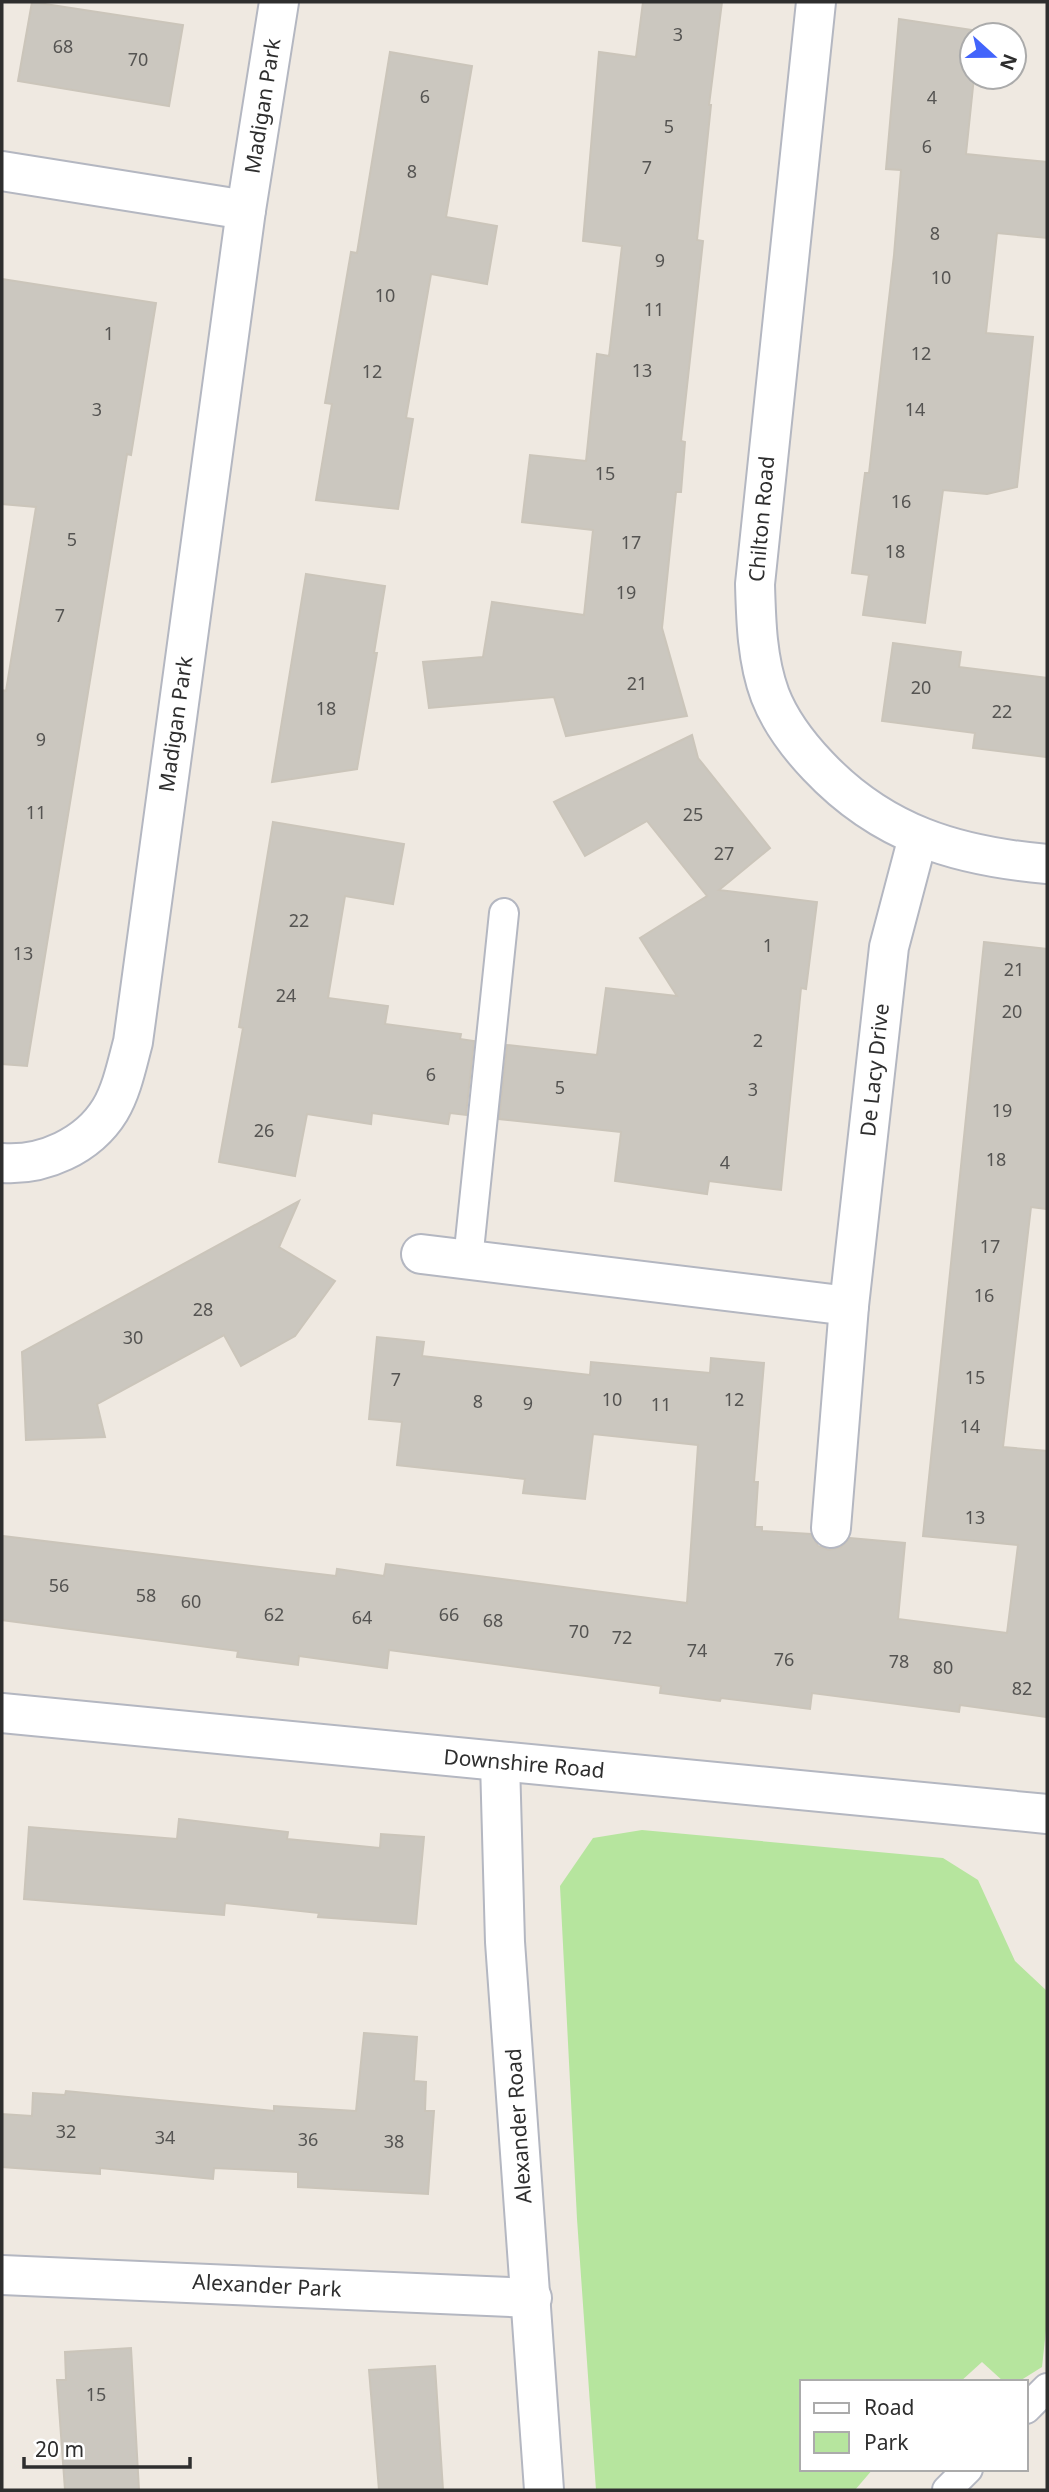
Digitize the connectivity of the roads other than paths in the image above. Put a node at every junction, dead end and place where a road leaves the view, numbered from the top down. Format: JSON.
{"nodes":[{"id":1,"x":279,"y":2,"type":"edge"},
{"id":2,"x":816,"y":2,"type":"edge"},
{"id":3,"x":2,"y":171,"type":"edge"},
{"id":4,"x":246,"y":210,"type":"junction"},
{"id":5,"x":918,"y":837,"type":"junction"},
{"id":6,"x":1047,"y":864,"type":"edge"},
{"id":7,"x":504,"y":913,"type":"dead end"},
{"id":8,"x":2,"y":1163,"type":"edge"},
{"id":9,"x":421,"y":1254,"type":"dead end"},
{"id":10,"x":468,"y":1260,"type":"junction"},
{"id":11,"x":849,"y":1306,"type":"junction"},
{"id":12,"x":831,"y":1528,"type":"dead end"},
{"id":13,"x":2,"y":1713,"type":"edge"},
{"id":14,"x":500,"y":1762,"type":"junction"},
{"id":15,"x":1047,"y":1814,"type":"edge"},
{"id":16,"x":2,"y":2275,"type":"edge"},
{"id":17,"x":532,"y":2298,"type":"junction"},
{"id":18,"x":1047,"y":2388,"type":"edge"},
{"id":19,"x":1028,"y":2407,"type":"edge"},
{"id":20,"x":966,"y":2471,"type":"edge"},
{"id":21,"x":544,"y":2490,"type":"edge"},
{"id":22,"x":947,"y":2490,"type":"edge"}],
"edges":[{"from":1,"to":4,"type":"street","name":"Madigan Park"},
{"from":2,"to":5,"type":"street","name":"Chilton Road"},
{"from":3,"to":4,"type":"street"},
{"from":4,"to":8,"type":"street","name":"Madigan Park"},
{"from":5,"to":6,"type":"street","name":"Chilton Road"},
{"from":5,"to":11,"type":"street","name":"De Lacy Drive"},
{"from":7,"to":10,"type":"lane"},
{"from":9,"to":10,"type":"street"},
{"from":10,"to":11,"type":"street"},
{"from":11,"to":12,"type":"street","name":"De Lacy Drive"},
{"from":13,"to":14,"type":"street","name":"Downshire Road"},
{"from":14,"to":15,"type":"street","name":"Downshire Road"},
{"from":14,"to":17,"type":"street","name":"Alexander Road"},
{"from":16,"to":17,"type":"street","name":"Alexander Park"},
{"from":17,"to":21,"type":"street","name":"Alexander Road"},
{"from":18,"to":19,"type":"lane"},
{"from":20,"to":22,"type":"lane"}]}
